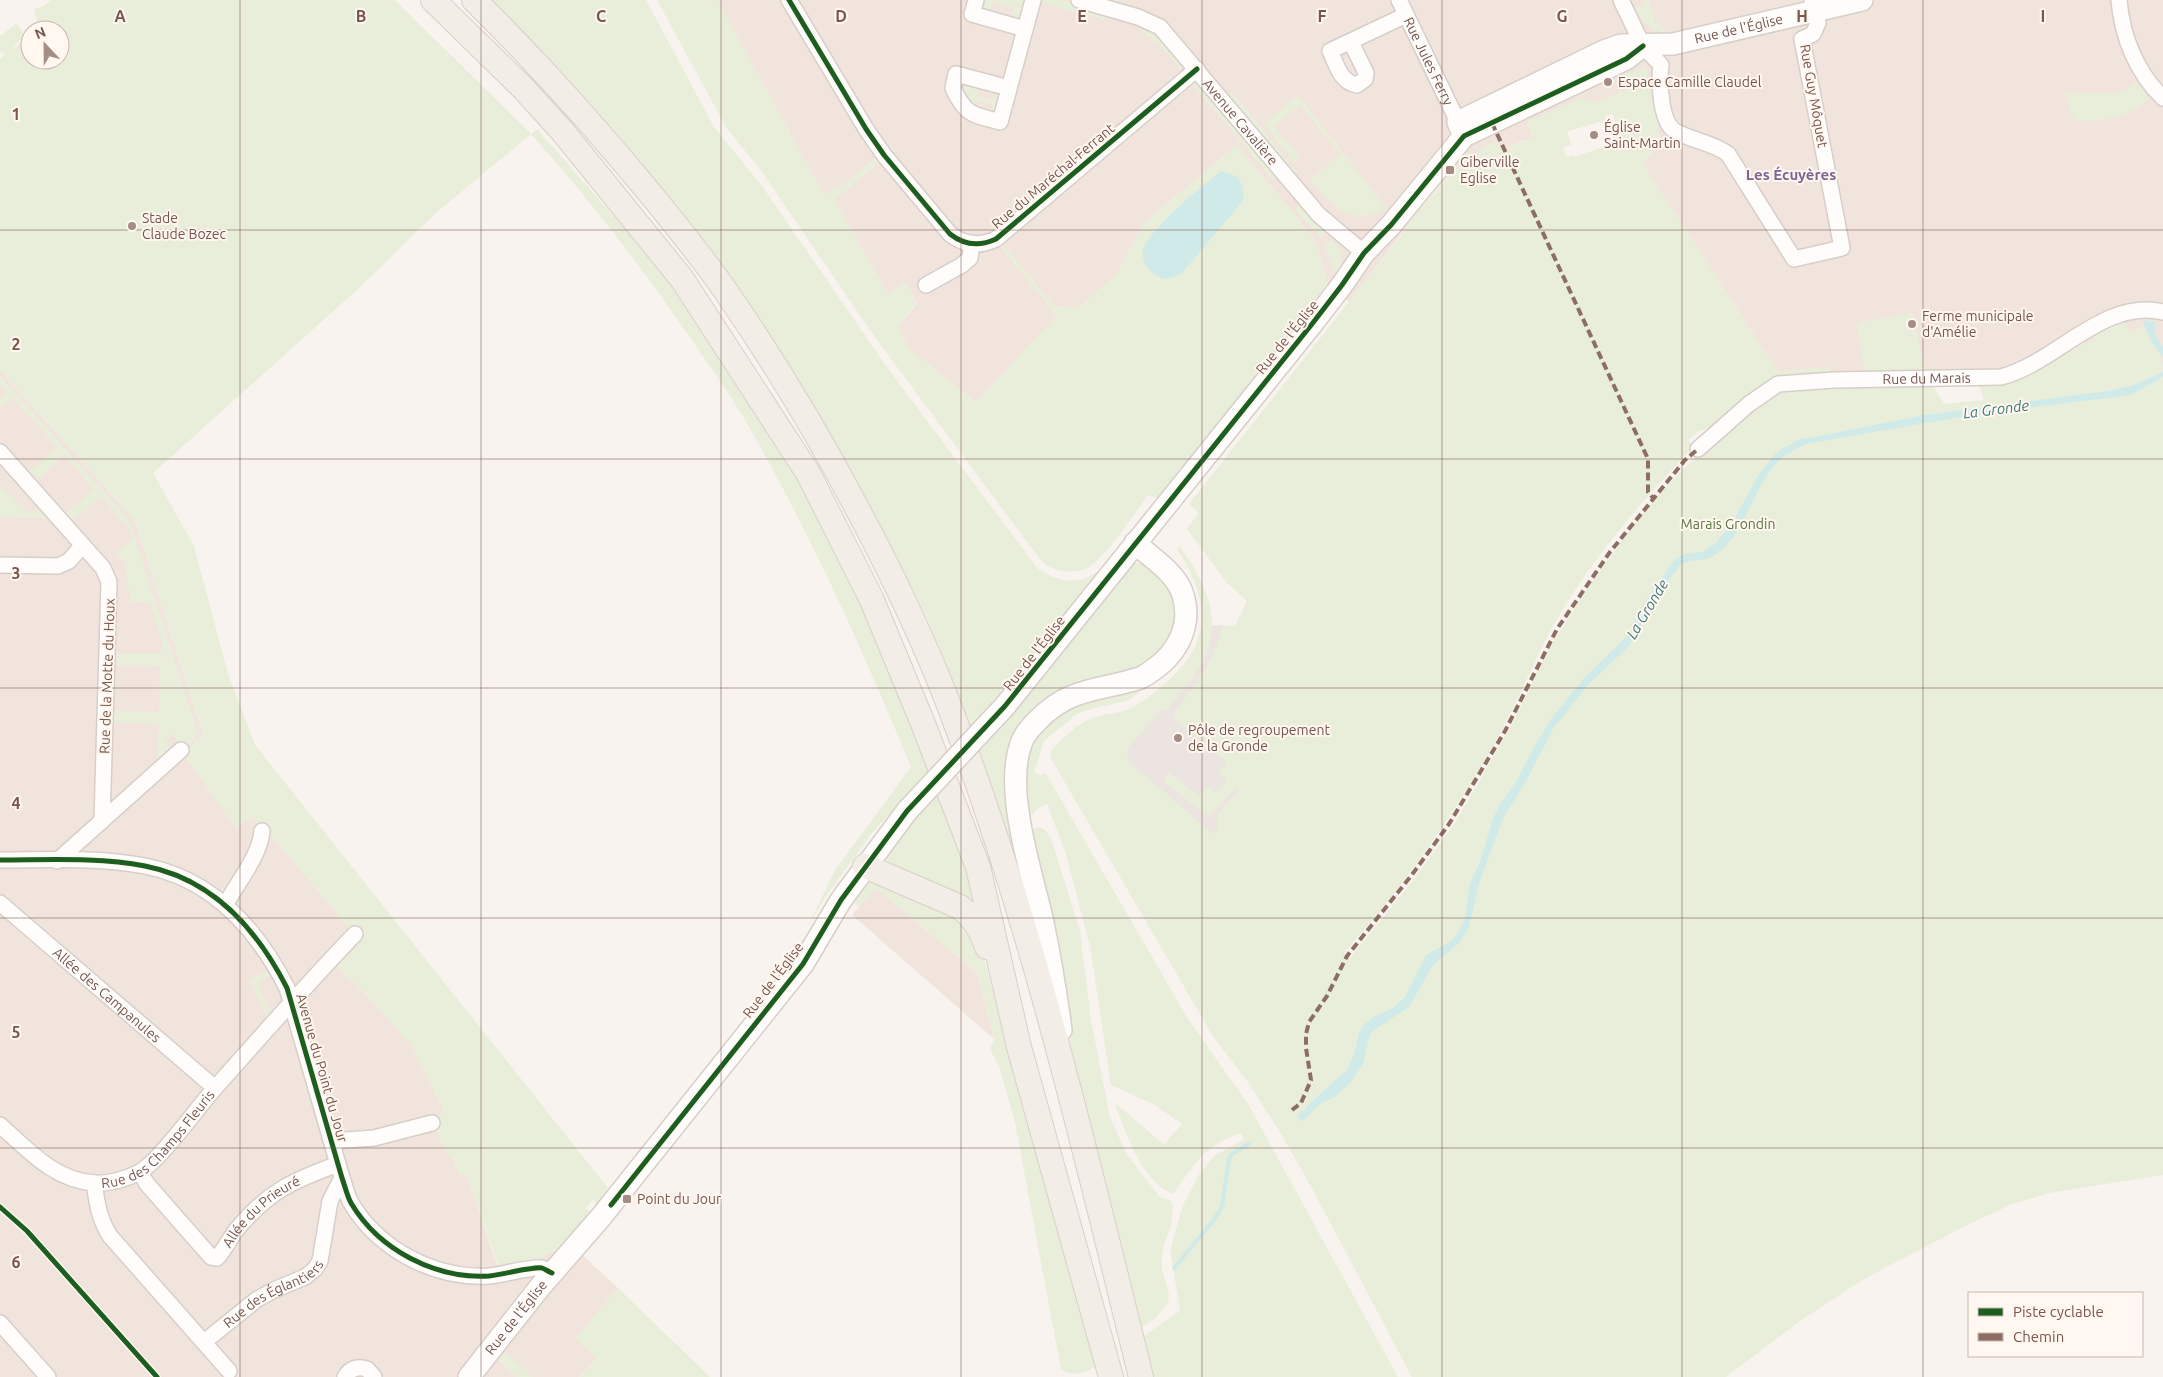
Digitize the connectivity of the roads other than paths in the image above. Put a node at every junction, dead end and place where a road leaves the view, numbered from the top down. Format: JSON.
{"nodes":[{"id":1,"x":433,"y":0,"type":"edge"},
{"id":2,"x":474,"y":0,"type":"edge"},
{"id":3,"x":789,"y":0,"type":"edge"},
{"id":4,"x":976,"y":0,"type":"edge"},
{"id":5,"x":1033,"y":0,"type":"edge"},
{"id":6,"x":1079,"y":0,"type":"edge"},
{"id":7,"x":1399,"y":0,"type":"edge"},
{"id":8,"x":1621,"y":0,"type":"edge"},
{"id":9,"x":1862,"y":0,"type":"edge"},
{"id":10,"x":2119,"y":0,"type":"edge"},
{"id":11,"x":1814,"y":6,"type":"edge"},
{"id":12,"x":1406,"y":15,"type":"junction"},
{"id":13,"x":1025,"y":30,"type":"junction"},
{"id":14,"x":1351,"y":42,"type":"dead end"},
{"id":15,"x":1643,"y":46,"type":"junction"},
{"id":16,"x":1196,"y":69,"type":"junction"},
{"id":17,"x":1010,"y":88,"type":"dead end"},
{"id":18,"x":2163,"y":98,"type":"edge"},
{"id":19,"x":1461,"y":129,"type":"junction"},
{"id":20,"x":972,"y":244,"type":"junction"},
{"id":21,"x":1364,"y":253,"type":"junction"},
{"id":22,"x":926,"y":285,"type":"dead end"},
{"id":23,"x":2163,"y":312,"type":"edge"},
{"id":24,"x":1698,"y":449,"type":"dead end"},
{"id":25,"x":0,"y":452,"type":"edge"},
{"id":26,"x":1135,"y":543,"type":"junction"},
{"id":27,"x":82,"y":546,"type":"junction"},
{"id":28,"x":0,"y":565,"type":"edge"},
{"id":29,"x":181,"y":750,"type":"dead end"},
{"id":30,"x":102,"y":821,"type":"junction"},
{"id":31,"x":262,"y":831,"type":"dead end"},
{"id":32,"x":0,"y":860,"type":"edge"},
{"id":33,"x":57,"y":861,"type":"junction"},
{"id":34,"x":865,"y":866,"type":"junction"},
{"id":35,"x":0,"y":903,"type":"edge"},
{"id":36,"x":226,"y":904,"type":"junction"},
{"id":37,"x":355,"y":934,"type":"dead end"},
{"id":38,"x":292,"y":1003,"type":"junction"},
{"id":39,"x":1020,"y":1047,"type":"junction"},
{"id":40,"x":1068,"y":1085,"type":"junction"},
{"id":41,"x":214,"y":1088,"type":"junction"},
{"id":42,"x":432,"y":1123,"type":"dead end"},
{"id":43,"x":0,"y":1125,"type":"edge"},
{"id":44,"x":332,"y":1141,"type":"junction"},
{"id":45,"x":340,"y":1171,"type":"junction"},
{"id":46,"x":140,"y":1172,"type":"junction"},
{"id":47,"x":94,"y":1183,"type":"junction"},
{"id":48,"x":552,"y":1273,"type":"junction"},
{"id":49,"x":0,"y":1323,"type":"edge"},
{"id":50,"x":204,"y":1342,"type":"junction"},
{"id":51,"x":229,"y":1371,"type":"dead end"},
{"id":52,"x":48,"y":1377,"type":"edge"},
{"id":53,"x":346,"y":1377,"type":"edge"},
{"id":54,"x":374,"y":1377,"type":"edge"},
{"id":55,"x":469,"y":1377,"type":"edge"},
{"id":56,"x":1111,"y":1377,"type":"edge"},
{"id":57,"x":1141,"y":1377,"type":"edge"}],
"edges":[{"from":1,"to":39,"type":"main road"},
{"from":2,"to":40,"type":"main road"},
{"from":3,"to":20,"type":"street"},
{"from":4,"to":13,"type":"street"},
{"from":5,"to":13,"type":"street"},
{"from":6,"to":16,"type":"street","name":"Avenue Cavalière"},
{"from":7,"to":12,"type":"street","name":"Rue Jules Ferry"},
{"from":8,"to":15,"type":"street"},
{"from":9,"to":11,"type":"street","name":"Rue de l'Église"},
{"from":10,"to":18,"type":"street"},
{"from":11,"to":15,"type":"street","name":"Rue de l'Église"},
{"from":11,"to":15,"type":"street","name":"Rue Guy Môquet"},
{"from":12,"to":14,"type":"street"},
{"from":12,"to":19,"type":"street","name":"Rue Jules Ferry"},
{"from":13,"to":17,"type":"street"},
{"from":15,"to":19,"type":"street","name":"Rue de l'Église"},
{"from":16,"to":20,"type":"street","name":"Rue du Maréchal-Ferrant"},
{"from":16,"to":21,"type":"street","name":"Avenue Cavalière"},
{"from":19,"to":21,"type":"street","name":"Rue de l'Église"},
{"from":20,"to":22,"type":"street"},
{"from":21,"to":26,"type":"street","name":"Rue de l'Église"},
{"from":23,"to":24,"type":"street","name":"Rue du Marais"},
{"from":25,"to":27,"type":"street","name":"Rue de la Motte du Houx"},
{"from":26,"to":34,"type":"street","name":"Rue de l'Église","bridge":true},
{"from":26,"to":40,"type":"street"},
{"from":27,"to":28,"type":"street"},
{"from":27,"to":30,"type":"street","name":"Rue de la Motte du Houx"},
{"from":29,"to":30,"type":"street"},
{"from":30,"to":33,"type":"street"},
{"from":31,"to":36,"type":"street"},
{"from":32,"to":33,"type":"street","name":"Avenue du Point du Jour"},
{"from":33,"to":36,"type":"street","name":"Avenue du Point du Jour"},
{"from":34,"to":39,"type":"main road"},
{"from":34,"to":48,"type":"street","name":"Rue de l'Église"},
{"from":35,"to":41,"type":"street","name":"Allée des Campanules"},
{"from":36,"to":38,"type":"street","name":"Avenue du Point du Jour"},
{"from":37,"to":38,"type":"street","name":"Rue des Champs Fleuris"},
{"from":38,"to":41,"type":"street","name":"Rue des Champs Fleuris"},
{"from":38,"to":44,"type":"street","name":"Avenue du Point du Jour"},
{"from":39,"to":56,"type":"main road"},
{"from":40,"to":57,"type":"main road"},
{"from":41,"to":46,"type":"street","name":"Rue des Champs Fleuris"},
{"from":42,"to":44,"type":"street"},
{"from":43,"to":47,"type":"street","name":"Rue des Champs Fleuris"},
{"from":44,"to":45,"type":"street","name":"Avenue du Point du Jour"},
{"from":45,"to":46,"type":"street","name":"Allée du Prieuré"},
{"from":45,"to":48,"type":"street","name":"Avenue du Point du Jour"},
{"from":45,"to":50,"type":"street","name":"Rue des Églantiers"},
{"from":46,"to":47,"type":"street","name":"Rue des Champs Fleuris"},
{"from":47,"to":50,"type":"street"},
{"from":48,"to":55,"type":"street","name":"Rue de l'Église"},
{"from":49,"to":52,"type":"street"},
{"from":50,"to":51,"type":"street"},
{"from":53,"to":54,"type":"street"}]}
